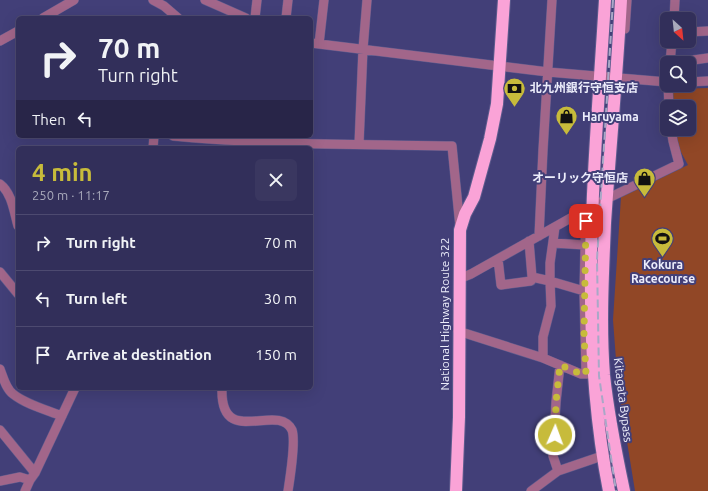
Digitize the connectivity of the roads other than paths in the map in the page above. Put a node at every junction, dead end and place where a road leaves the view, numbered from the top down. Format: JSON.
{"nodes":[{"id":1,"x":74,"y":0,"type":"edge"},
{"id":2,"x":153,"y":0,"type":"edge"},
{"id":3,"x":205,"y":0,"type":"edge"},
{"id":4,"x":257,"y":0,"type":"edge"},
{"id":5,"x":288,"y":0,"type":"edge"},
{"id":6,"x":324,"y":0,"type":"edge"},
{"id":7,"x":367,"y":0,"type":"edge"},
{"id":8,"x":504,"y":0,"type":"edge"},
{"id":9,"x":552,"y":0,"type":"edge"},
{"id":10,"x":605,"y":0,"type":"edge"},
{"id":11,"x":621,"y":0,"type":"edge"},
{"id":12,"x":627,"y":0,"type":"edge"},
{"id":13,"x":675,"y":0,"type":"edge"},
{"id":14,"x":674,"y":12,"type":"edge"},
{"id":15,"x":47,"y":16,"type":"edge"},
{"id":16,"x":176,"y":16,"type":"edge"},
{"id":17,"x":241,"y":16,"type":"edge"},
{"id":18,"x":255,"y":16,"type":"edge"},
{"id":19,"x":286,"y":16,"type":"edge"},
{"id":20,"x":708,"y":31,"type":"edge"},
{"id":21,"x":16,"y":32,"type":"edge"},
{"id":22,"x":696,"y":32,"type":"edge"},
{"id":23,"x":0,"y":40,"type":"edge"},
{"id":24,"x":619,"y":40,"type":"junction"},
{"id":25,"x":315,"y":44,"type":"edge"},
{"id":26,"x":363,"y":49,"type":"junction"},
{"id":27,"x":708,"y":58,"type":"edge"},
{"id":28,"x":696,"y":60,"type":"edge"},
{"id":29,"x":500,"y":66,"type":"junction"},
{"id":30,"x":548,"y":72,"type":"junction"},
{"id":31,"x":600,"y":76,"type":"junction"},
{"id":32,"x":617,"y":78,"type":"junction"},
{"id":33,"x":660,"y":81,"type":"edge"},
{"id":34,"x":708,"y":81,"type":"edge"},
{"id":35,"x":696,"y":82,"type":"edge"},
{"id":36,"x":672,"y":136,"type":"edge"},
{"id":37,"x":192,"y":138,"type":"edge"},
{"id":38,"x":359,"y":144,"type":"junction"},
{"id":39,"x":0,"y":184,"type":"edge"},
{"id":40,"x":607,"y":198,"type":"junction"},
{"id":41,"x":589,"y":207,"type":"junction"},
{"id":42,"x":16,"y":219,"type":"edge"},
{"id":43,"x":555,"y":227,"type":"junction"},
{"id":44,"x":460,"y":230,"type":"junction"},
{"id":45,"x":539,"y":236,"type":"junction"},
{"id":46,"x":529,"y":241,"type":"junction"},
{"id":47,"x":553,"y":243,"type":"junction"},
{"id":48,"x":584,"y":245,"type":"junction"},
{"id":49,"x":498,"y":259,"type":"junction"},
{"id":50,"x":0,"y":272,"type":"edge"},
{"id":51,"x":532,"y":277,"type":"junction"},
{"id":52,"x":461,"y":278,"type":"junction"},
{"id":53,"x":550,"y":281,"type":"junction"},
{"id":54,"x":584,"y":291,"type":"junction"},
{"id":55,"x":16,"y":292,"type":"edge"},
{"id":56,"x":458,"y":331,"type":"junction"},
{"id":57,"x":543,"y":358,"type":"junction"},
{"id":58,"x":560,"y":365,"type":"junction"},
{"id":59,"x":0,"y":369,"type":"edge"},
{"id":60,"x":594,"y":374,"type":"junction"},
{"id":61,"x":74,"y":390,"type":"edge"},
{"id":62,"x":222,"y":390,"type":"edge"},
{"id":63,"x":62,"y":416,"type":"junction"},
{"id":64,"x":0,"y":430,"type":"edge"},
{"id":65,"x":602,"y":456,"type":"junction"},
{"id":66,"x":558,"y":471,"type":"junction"},
{"id":67,"x":33,"y":477,"type":"junction"},
{"id":68,"x":0,"y":481,"type":"edge"},
{"id":69,"x":25,"y":491,"type":"edge"},
{"id":70,"x":288,"y":491,"type":"edge"},
{"id":71,"x":456,"y":491,"type":"edge"},
{"id":72,"x":530,"y":491,"type":"edge"},
{"id":73,"x":609,"y":491,"type":"edge"},
{"id":74,"x":624,"y":491,"type":"edge"}],
"edges":[{"from":1,"to":15,"type":"street"},
{"from":2,"to":16,"type":"street"},
{"from":3,"to":17,"type":"street"},
{"from":4,"to":18,"type":"street"},
{"from":5,"to":19,"type":"street"},
{"from":6,"to":25,"type":"street"},
{"from":7,"to":26,"type":"street"},
{"from":8,"to":29,"type":"highway","name":"National Highway Route 322"},
{"from":9,"to":30,"type":"street"},
{"from":10,"to":31,"type":"highway","name":"Kitagata Bypass"},
{"from":11,"to":24,"type":"highway","name":"Kitagata Bypass"},
{"from":12,"to":24,"type":"street"},
{"from":13,"to":14,"type":"street"},
{"from":20,"to":22,"type":"street"},
{"from":21,"to":23,"type":"street"},
{"from":24,"to":32,"type":"highway","name":"Kitagata Bypass"},
{"from":25,"to":26,"type":"street"},
{"from":26,"to":29,"type":"street"},
{"from":26,"to":38,"type":"street"},
{"from":27,"to":28,"type":"street"},
{"from":29,"to":30,"type":"street"},
{"from":29,"to":44,"type":"highway","name":"National Highway Route 322"},
{"from":30,"to":31,"type":"street"},
{"from":30,"to":45,"type":"street"},
{"from":31,"to":32,"type":"street"},
{"from":31,"to":41,"type":"highway","name":"Kitagata Bypass"},
{"from":32,"to":33,"type":"street"},
{"from":32,"to":40,"type":"highway","name":"Kitagata Bypass"},
{"from":34,"to":35,"type":"street"},
{"from":36,"to":40,"type":"street"},
{"from":37,"to":38,"type":"street"},
{"from":38,"to":44,"type":"street"},
{"from":39,"to":42,"type":"street"},
{"from":40,"to":41,"type":"street"},
{"from":40,"to":60,"type":"highway","name":"Kitagata Bypass"},
{"from":41,"to":43,"type":"street"},
{"from":41,"to":48,"type":"street"},
{"from":41,"to":60,"type":"highway","name":"Kitagata Bypass"},
{"from":43,"to":45,"type":"street"},
{"from":43,"to":47,"type":"street"},
{"from":44,"to":52,"type":"highway","name":"National Highway Route 322"},
{"from":45,"to":46,"type":"street"},
{"from":46,"to":49,"type":"street"},
{"from":46,"to":51,"type":"street"},
{"from":47,"to":48,"type":"street"},
{"from":47,"to":53,"type":"street"},
{"from":48,"to":54,"type":"street"},
{"from":49,"to":51,"type":"street"},
{"from":49,"to":52,"type":"street"},
{"from":50,"to":55,"type":"street"},
{"from":51,"to":53,"type":"street"},
{"from":52,"to":56,"type":"highway","name":"National Highway Route 322"},
{"from":53,"to":54,"type":"street"},
{"from":53,"to":57,"type":"street"},
{"from":54,"to":60,"type":"street"},
{"from":56,"to":57,"type":"street"},
{"from":56,"to":71,"type":"highway","name":"National Highway Route 322"},
{"from":57,"to":58,"type":"street"},
{"from":58,"to":60,"type":"street"},
{"from":58,"to":66,"type":"street"},
{"from":59,"to":63,"type":"street"},
{"from":60,"to":65,"type":"highway","name":"Kitagata Bypass"},
{"from":60,"to":74,"type":"highway","name":"Kitagata Bypass"},
{"from":61,"to":63,"type":"street"},
{"from":62,"to":70,"type":"street"},
{"from":63,"to":67,"type":"street"},
{"from":64,"to":67,"type":"street"},
{"from":65,"to":66,"type":"street"},
{"from":65,"to":73,"type":"highway","name":"Kitagata Bypass"},
{"from":66,"to":72,"type":"street"},
{"from":67,"to":68,"type":"street"},
{"from":67,"to":69,"type":"street"}]}
